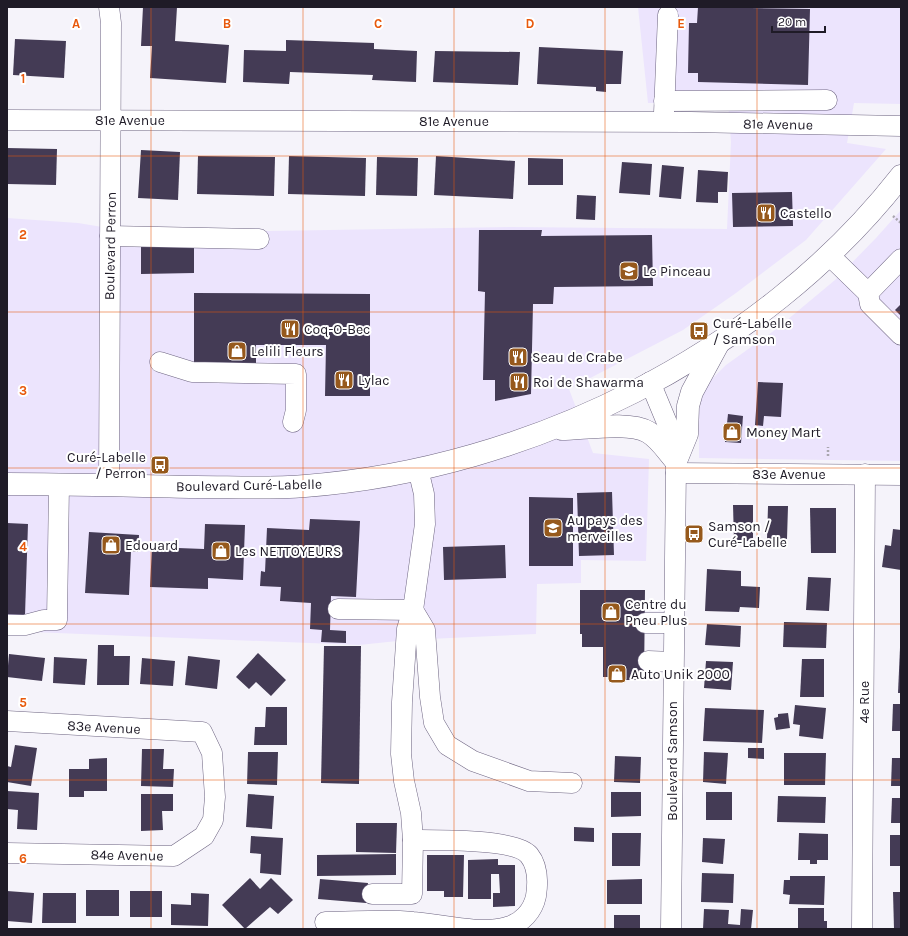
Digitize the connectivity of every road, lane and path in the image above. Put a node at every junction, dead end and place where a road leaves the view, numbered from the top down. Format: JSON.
{"nodes":[{"id":1,"x":109,"y":7,"type":"edge"},
{"id":2,"x":668,"y":15,"type":"dead end"},
{"id":3,"x":664,"y":100,"type":"junction"},
{"id":4,"x":827,"y":100,"type":"dead end"},
{"id":5,"x":7,"y":120,"type":"edge"},
{"id":6,"x":110,"y":120,"type":"junction"},
{"id":7,"x":663,"y":122,"type":"junction"},
{"id":8,"x":901,"y":126,"type":"edge"},
{"id":9,"x":901,"y":176,"type":"edge"},
{"id":10,"x":893,"y":216,"type":"dead end"},
{"id":11,"x":901,"y":223,"type":"edge"},
{"id":12,"x":110,"y":236,"type":"junction"},
{"id":13,"x":259,"y":240,"type":"dead end"},
{"id":14,"x":829,"y":255,"type":"junction"},
{"id":15,"x":901,"y":259,"type":"edge"},
{"id":16,"x":868,"y":293,"type":"junction"},
{"id":17,"x":901,"y":335,"type":"edge"},
{"id":18,"x":719,"y":342,"type":"junction"},
{"id":19,"x":160,"y":362,"type":"dead end"},
{"id":20,"x":650,"y":382,"type":"junction"},
{"id":21,"x":293,"y":422,"type":"dead end"},
{"id":22,"x":546,"y":430,"type":"junction"},
{"id":23,"x":828,"y":447,"type":"dead end"},
{"id":24,"x":828,"y":455,"type":"dead end"},
{"id":25,"x":676,"y":467,"type":"junction"},
{"id":26,"x":418,"y":469,"type":"junction"},
{"id":27,"x":866,"y":474,"type":"junction"},
{"id":28,"x":901,"y":475,"type":"edge"},
{"id":29,"x":7,"y":484,"type":"edge"},
{"id":30,"x":59,"y":485,"type":"junction"},
{"id":31,"x":109,"y":485,"type":"junction"},
{"id":32,"x":338,"y":609,"type":"dead end"},
{"id":33,"x":413,"y":610,"type":"junction"},
{"id":34,"x":674,"y":623,"type":"junction"},
{"id":35,"x":645,"y":624,"type":"dead end"},
{"id":36,"x":7,"y":625,"type":"edge"},
{"id":37,"x":648,"y":661,"type":"dead end"},
{"id":38,"x":673,"y":662,"type":"junction"},
{"id":39,"x":7,"y":721,"type":"edge"},
{"id":40,"x":202,"y":732,"type":"joint"},
{"id":41,"x":572,"y":783,"type":"dead end"},
{"id":42,"x":413,"y":840,"type":"junction"},
{"id":43,"x":7,"y":852,"type":"edge"},
{"id":44,"x":372,"y":894,"type":"dead end"},
{"id":45,"x":412,"y":894,"type":"junction"},
{"id":46,"x":412,"y":921,"type":"junction"},
{"id":47,"x":324,"y":922,"type":"dead end"},
{"id":48,"x":671,"y":929,"type":"edge"},
{"id":49,"x":862,"y":929,"type":"edge"}],
"edges":[{"from":1,"to":6,"type":"street","name":"Boulevard Perron"},
{"from":2,"to":3,"type":"street"},
{"from":3,"to":4,"type":"street"},
{"from":3,"to":7,"type":"street"},
{"from":5,"to":6,"type":"street","name":"81e Avenue"},
{"from":6,"to":7,"type":"street","name":"81e Avenue"},
{"from":6,"to":12,"type":"street","name":"Boulevard Perron"},
{"from":7,"to":8,"type":"street","name":"81e Avenue"},
{"from":9,"to":14,"type":"main road","name":"Boulevard Curé-Labelle"},
{"from":10,"to":11,"type":"path"},
{"from":12,"to":13,"type":"street"},
{"from":12,"to":31,"type":"street","name":"Boulevard Perron"},
{"from":14,"to":16,"type":"street"},
{"from":14,"to":18,"type":"main road","name":"Boulevard Curé-Labelle"},
{"from":15,"to":16,"type":"street"},
{"from":16,"to":17,"type":"street"},
{"from":18,"to":20,"type":"main road","name":"Boulevard Curé-Labelle"},
{"from":18,"to":25,"type":"main road"},
{"from":19,"to":21,"type":"street"},
{"from":20,"to":22,"type":"main road","name":"Boulevard Curé-Labelle"},
{"from":20,"to":25,"type":"street","name":"Boulevard Samson"},
{"from":22,"to":25,"type":"main road"},
{"from":22,"to":26,"type":"main road","name":"Boulevard Curé-Labelle"},
{"from":23,"to":24,"type":"path"},
{"from":25,"to":27,"type":"street","name":"83e Avenue"},
{"from":25,"to":34,"type":"street","name":"Boulevard Samson"},
{"from":26,"to":31,"type":"main road","name":"Boulevard Curé-Labelle"},
{"from":26,"to":33,"type":"street"},
{"from":27,"to":28,"type":"street","name":"83e Avenue"},
{"from":27,"to":49,"type":"street","name":"4e Rue"},
{"from":29,"to":30,"type":"main road","name":"Boulevard Curé-Labelle"},
{"from":30,"to":31,"type":"main road","name":"Boulevard Curé-Labelle"},
{"from":30,"to":36,"type":"street"},
{"from":32,"to":33,"type":"street"},
{"from":33,"to":41,"type":"street"},
{"from":33,"to":42,"type":"street"},
{"from":34,"to":35,"type":"street"},
{"from":34,"to":38,"type":"street","name":"Boulevard Samson"},
{"from":37,"to":38,"type":"street"},
{"from":38,"to":48,"type":"street","name":"Boulevard Samson"},
{"from":39,"to":40,"type":"street","name":"83e Avenue"},
{"from":40,"to":43,"type":"street","name":"84e Avenue"},
{"from":42,"to":45,"type":"street"},
{"from":42,"to":46,"type":"street"},
{"from":44,"to":45,"type":"street"},
{"from":45,"to":46,"type":"street"},
{"from":46,"to":47,"type":"street"}]}
